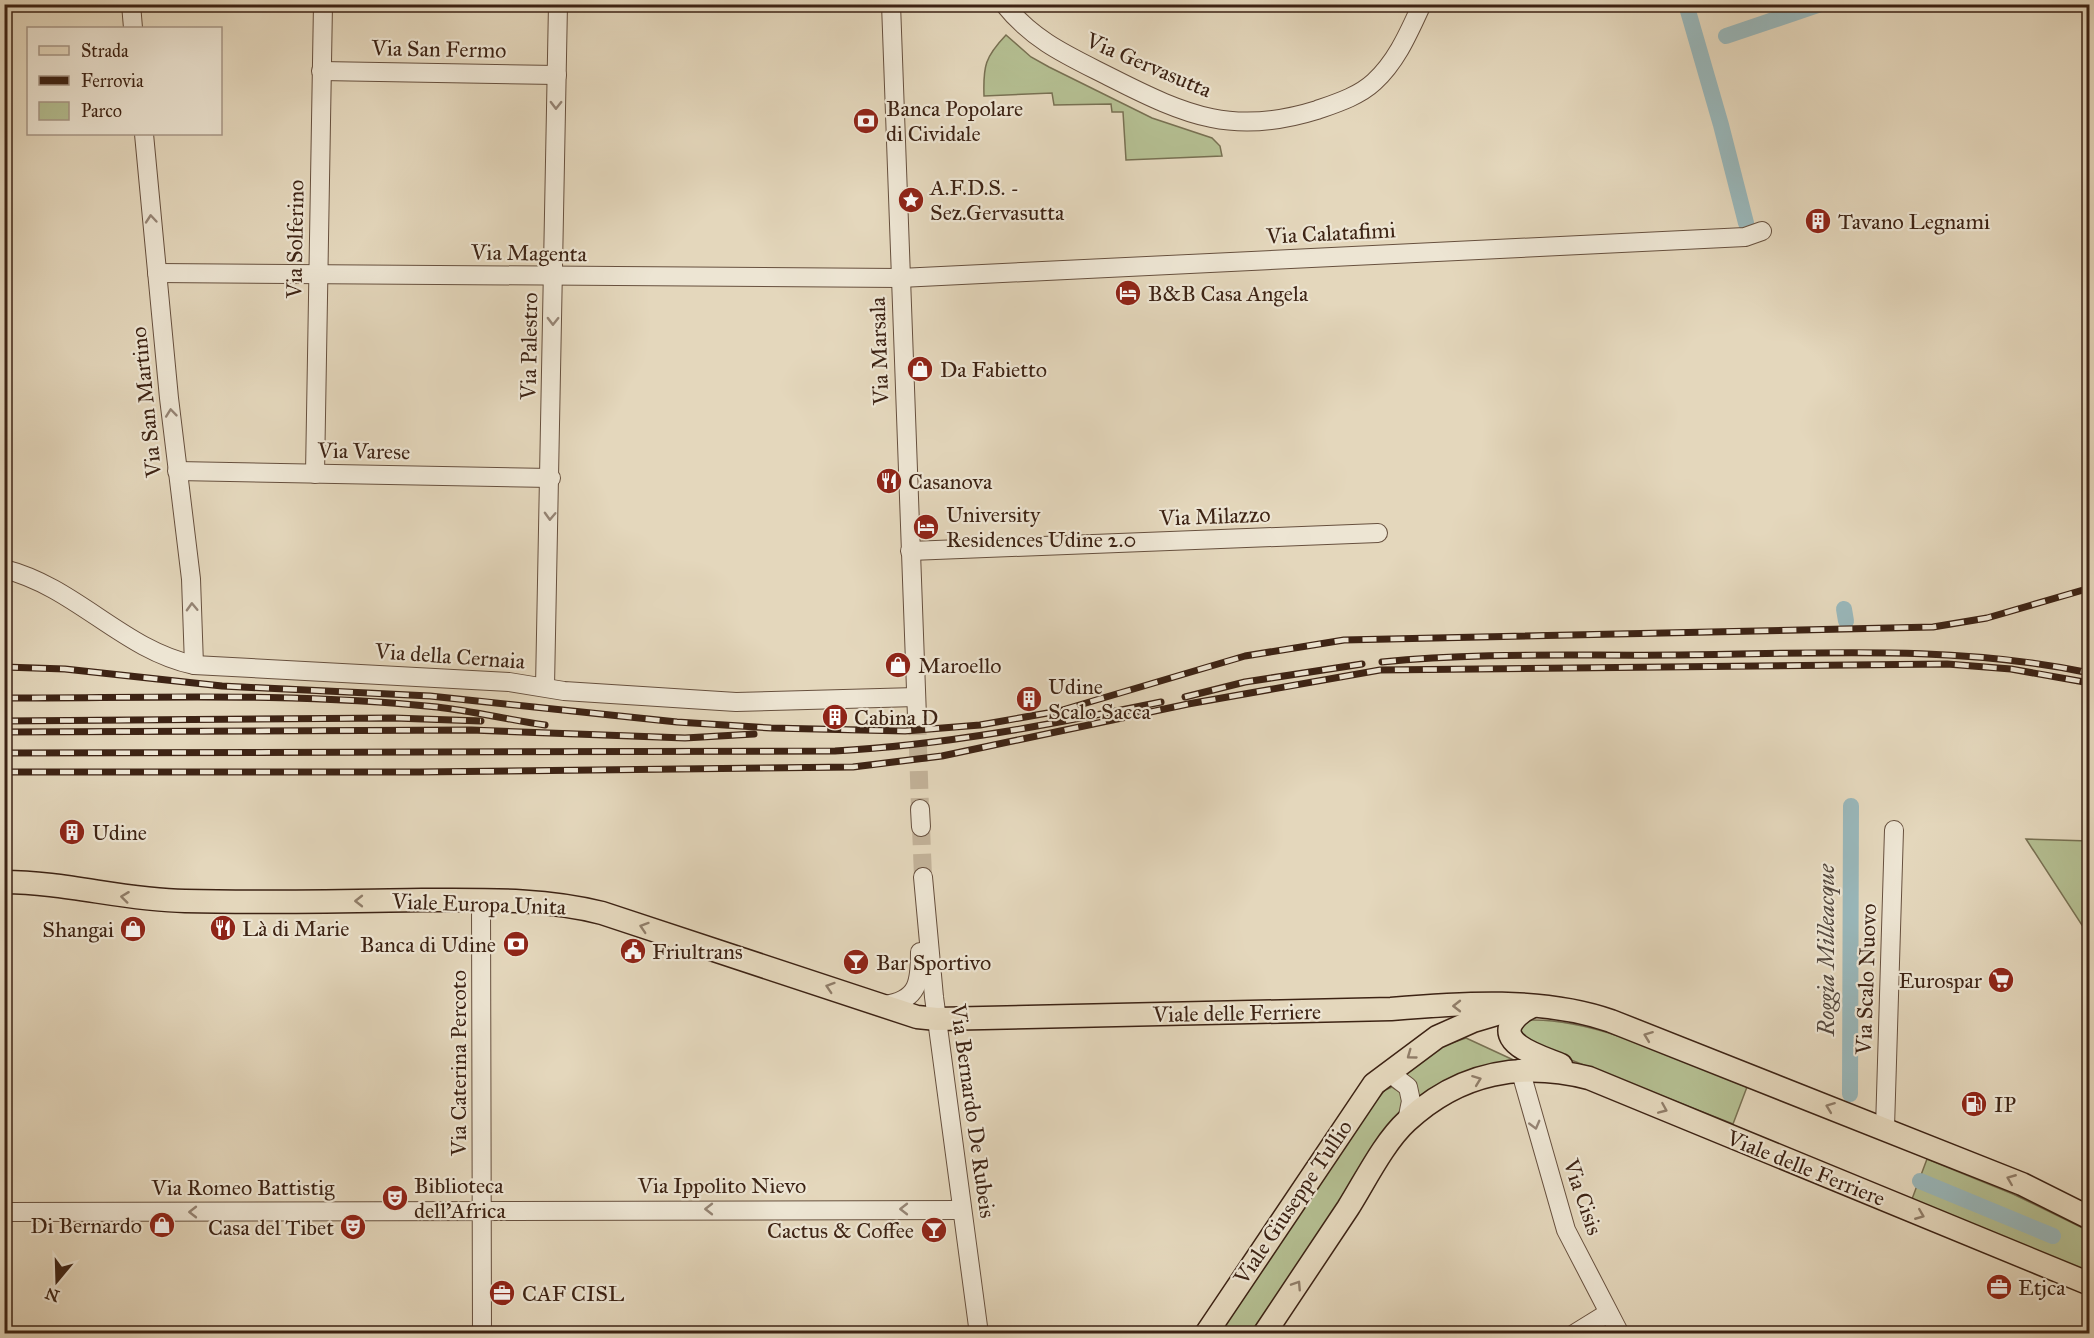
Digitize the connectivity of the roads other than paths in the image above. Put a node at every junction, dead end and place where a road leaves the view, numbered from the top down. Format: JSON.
{"nodes":[{"id":1,"x":130,"y":4,"type":"edge"},
{"id":2,"x":323,"y":4,"type":"edge"},
{"id":3,"x":558,"y":4,"type":"edge"},
{"id":4,"x":891,"y":4,"type":"edge"},
{"id":5,"x":1004,"y":4,"type":"edge"},
{"id":6,"x":1422,"y":4,"type":"edge"},
{"id":7,"x":133,"y":27,"type":"edge"},
{"id":8,"x":321,"y":71,"type":"junction"},
{"id":9,"x":557,"y":75,"type":"junction"},
{"id":10,"x":144,"y":135,"type":"edge"},
{"id":11,"x":1762,"y":231,"type":"dead end"},
{"id":12,"x":157,"y":273,"type":"junction"},
{"id":13,"x":318,"y":274,"type":"junction"},
{"id":14,"x":554,"y":277,"type":"junction"},
{"id":15,"x":900,"y":278,"type":"junction"},
{"id":16,"x":177,"y":471,"type":"junction"},
{"id":17,"x":315,"y":474,"type":"junction"},
{"id":18,"x":551,"y":478,"type":"junction"},
{"id":19,"x":1378,"y":533,"type":"dead end"},
{"id":20,"x":910,"y":550,"type":"junction"},
{"id":21,"x":4,"y":570,"type":"edge"},
{"id":22,"x":194,"y":665,"type":"junction"},
{"id":23,"x":544,"y":687,"type":"junction"},
{"id":24,"x":916,"y":697,"type":"junction"},
{"id":25,"x":917,"y":717,"type":"tunnel mouth"},
{"id":26,"x":1894,"y":830,"type":"dead end"},
{"id":27,"x":4,"y":882,"type":"edge"},
{"id":28,"x":481,"y":900,"type":"junction"},
{"id":29,"x":885,"y":1005,"type":"junction"},
{"id":30,"x":1537,"y":1005,"type":"junction"},
{"id":31,"x":937,"y":1019,"type":"junction"},
{"id":32,"x":1461,"y":1025,"type":"joint"},
{"id":33,"x":1520,"y":1069,"type":"junction"},
{"id":34,"x":1385,"y":1075,"type":"junction"},
{"id":35,"x":1589,"y":1078,"type":"junction"},
{"id":36,"x":1407,"y":1121,"type":"junction"},
{"id":37,"x":1886,"y":1128,"type":"junction"},
{"id":38,"x":2064,"y":1204,"type":"junction"},
{"id":39,"x":2090,"y":1207,"type":"edge"},
{"id":40,"x":483,"y":1210,"type":"junction"},
{"id":41,"x":962,"y":1210,"type":"junction"},
{"id":42,"x":4,"y":1212,"type":"edge"},
{"id":43,"x":2090,"y":1218,"type":"edge"},
{"id":44,"x":2090,"y":1284,"type":"edge"},
{"id":45,"x":1608,"y":1313,"type":"junction"},
{"id":46,"x":482,"y":1334,"type":"edge"},
{"id":47,"x":979,"y":1334,"type":"edge"},
{"id":48,"x":1206,"y":1334,"type":"edge"},
{"id":49,"x":1264,"y":1334,"type":"edge"},
{"id":50,"x":1574,"y":1334,"type":"edge"},
{"id":51,"x":1620,"y":1334,"type":"edge"}],
"edges":[{"from":1,"to":7,"type":"street"},
{"from":2,"to":8,"type":"street","name":"Via Solferino"},
{"from":3,"to":9,"type":"street","name":"Via Palestro"},
{"from":4,"to":15,"type":"street","name":"Via Marsala"},
{"from":5,"to":6,"type":"street","name":"Via Gervasutta"},
{"from":8,"to":9,"type":"street","name":"Via San Fermo"},
{"from":8,"to":13,"type":"street","name":"Via Solferino"},
{"from":9,"to":14,"type":"street","name":"Via Palestro","one_way":true},
{"from":12,"to":10,"type":"street","name":"Via San Martino","one_way":true},
{"from":11,"to":15,"type":"street","name":"Via Calatafimi"},
{"from":12,"to":13,"type":"street","name":"Via Magenta"},
{"from":16,"to":12,"type":"street","name":"Via San Martino","one_way":true},
{"from":13,"to":14,"type":"street","name":"Via Magenta"},
{"from":13,"to":17,"type":"street","name":"Via Solferino"},
{"from":14,"to":15,"type":"street","name":"Via Magenta"},
{"from":14,"to":18,"type":"street","name":"Via Palestro","one_way":true},
{"from":15,"to":20,"type":"street","name":"Via Marsala"},
{"from":16,"to":17,"type":"street","name":"Via Varese"},
{"from":22,"to":16,"type":"street","name":"Via San Martino","one_way":true},
{"from":17,"to":18,"type":"street","name":"Via Varese"},
{"from":18,"to":23,"type":"street","name":"Via Palestro","one_way":true},
{"from":19,"to":20,"type":"street","name":"Via Milazzo"},
{"from":20,"to":24,"type":"street","name":"Via Marsala"},
{"from":21,"to":22,"type":"street","name":"Via della Cernaia"},
{"from":22,"to":23,"type":"street","name":"Via della Cernaia"},
{"from":23,"to":24,"type":"street","name":"Via della Cernaia"},
{"from":24,"to":25,"type":"street"},
{"from":26,"to":37,"type":"street","name":"Via Scalo Nuovo"},
{"from":28,"to":27,"type":"main road","name":"Viale Europa Unita","one_way":true},
{"from":29,"to":28,"type":"main road","name":"Viale Europa Unita","one_way":true},
{"from":28,"to":40,"type":"street","name":"Via Caterina Percoto"},
{"from":29,"to":31,"type":"main road","name":"Viale Europa Unita"},
{"from":29,"to":31,"type":"street","name":"Via Bernardo De Rubeis"},
{"from":30,"to":31,"type":"main road","name":"Viale delle Ferriere","one_way":true},
{"from":30,"to":32,"type":"main road","name":"Viale delle Ferriere"},
{"from":30,"to":35,"type":"main road"},
{"from":37,"to":30,"type":"main road","name":"Viale delle Ferriere","one_way":true},
{"from":31,"to":41,"type":"street","name":"Via Bernardo De Rubeis"},
{"from":32,"to":34,"type":"main road","name":"Viale Giuseppe Tullio","one_way":true},
{"from":33,"to":35,"type":"main road","name":"Viale delle Ferriere"},
{"from":36,"to":33,"type":"main road","one_way":true},
{"from":33,"to":45,"type":"street","name":"Via Cisis","one_way":true},
{"from":34,"to":36,"type":"street"},
{"from":34,"to":48,"type":"main road","name":"Viale Giuseppe Tullio"},
{"from":35,"to":44,"type":"main road","name":"Viale delle Ferriere","one_way":true},
{"from":49,"to":36,"type":"main road","one_way":true},
{"from":38,"to":37,"type":"main road","name":"Viale delle Ferriere","one_way":true},
{"from":38,"to":39,"type":"main road"},
{"from":38,"to":43,"type":"main road","name":"Viale delle Ferriere"},
{"from":41,"to":40,"type":"street","name":"Via Ippolito Nievo","one_way":true},
{"from":40,"to":42,"type":"street","name":"Via Romeo Battistig","one_way":true},
{"from":40,"to":46,"type":"street","name":"Via Caterina Percoto"},
{"from":41,"to":47,"type":"street","name":"Via Bernardo De Rubeis"},
{"from":45,"to":50,"type":"street"},
{"from":45,"to":51,"type":"street","name":"Via Cisis"}]}
